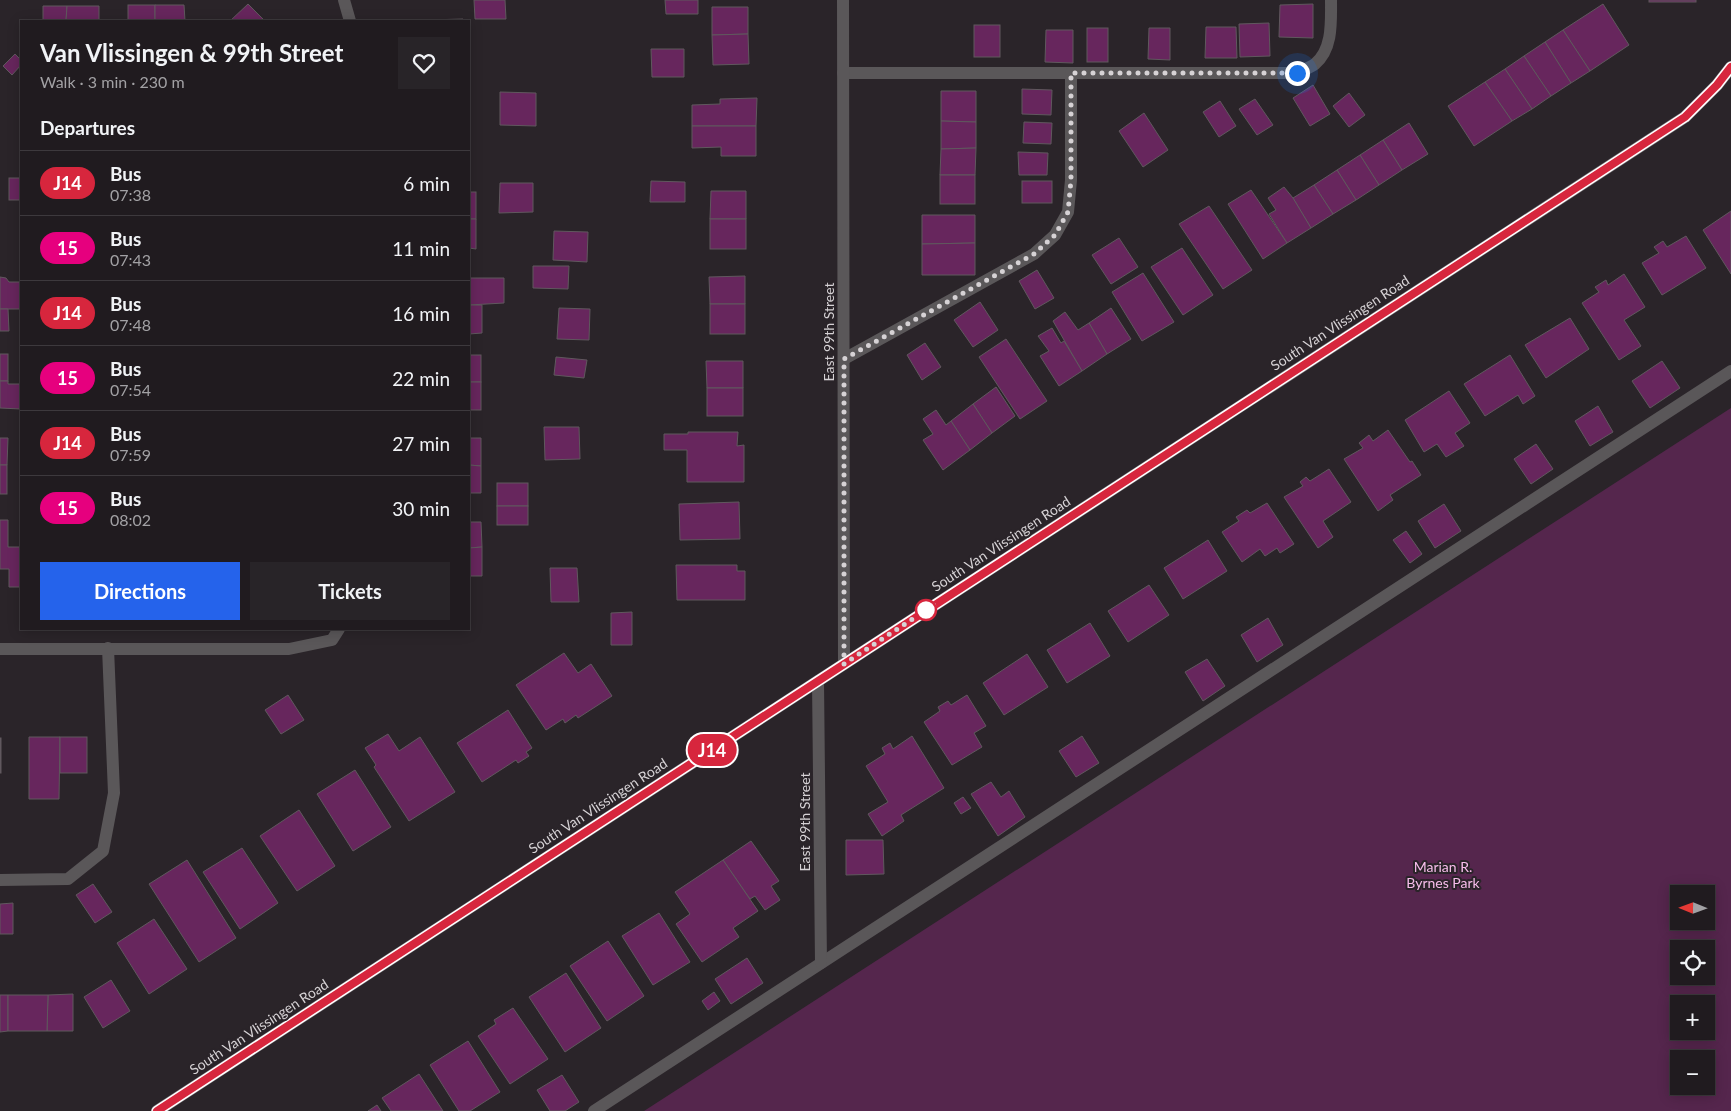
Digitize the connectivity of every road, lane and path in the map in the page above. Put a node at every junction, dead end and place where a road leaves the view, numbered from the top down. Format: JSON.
{"nodes":[{"id":1,"x":344,"y":0,"type":"edge"},
{"id":2,"x":844,"y":0,"type":"edge"},
{"id":3,"x":1331,"y":0,"type":"edge"},
{"id":4,"x":350,"y":20,"type":"edge"},
{"id":5,"x":1731,"y":67,"type":"edge"},
{"id":6,"x":844,"y":73,"type":"junction"},
{"id":7,"x":1071,"y":73,"type":"junction"},
{"id":8,"x":844,"y":359,"type":"junction"},
{"id":9,"x":1731,"y":371,"type":"edge"},
{"id":10,"x":338,"y":630,"type":"edge"},
{"id":11,"x":108,"y":648,"type":"junction"},
{"id":12,"x":0,"y":649,"type":"edge"},
{"id":13,"x":844,"y":664,"type":"junction"},
{"id":14,"x":818,"y":681,"type":"junction"},
{"id":15,"x":0,"y":880,"type":"edge"},
{"id":16,"x":821,"y":963,"type":"junction"},
{"id":17,"x":157,"y":1111,"type":"edge"},
{"id":18,"x":594,"y":1111,"type":"edge"}],
"edges":[{"from":1,"to":4,"type":"street"},
{"from":2,"to":6,"type":"street","name":"East 99th Street"},
{"from":3,"to":7,"type":"street"},
{"from":5,"to":13,"type":"main road","name":"South Van Vlissingen Road"},
{"from":6,"to":7,"type":"street"},
{"from":6,"to":8,"type":"street","name":"East 99th Street"},
{"from":7,"to":8,"type":"street"},
{"from":8,"to":13,"type":"street","name":"East 99th Street"},
{"from":9,"to":16,"type":"street"},
{"from":10,"to":11,"type":"street"},
{"from":11,"to":12,"type":"street"},
{"from":11,"to":15,"type":"street"},
{"from":13,"to":14,"type":"main road","name":"South Van Vlissingen Road"},
{"from":14,"to":16,"type":"street","name":"East 99th Street"},
{"from":14,"to":17,"type":"main road","name":"South Van Vlissingen Road"},
{"from":16,"to":18,"type":"street"}]}
